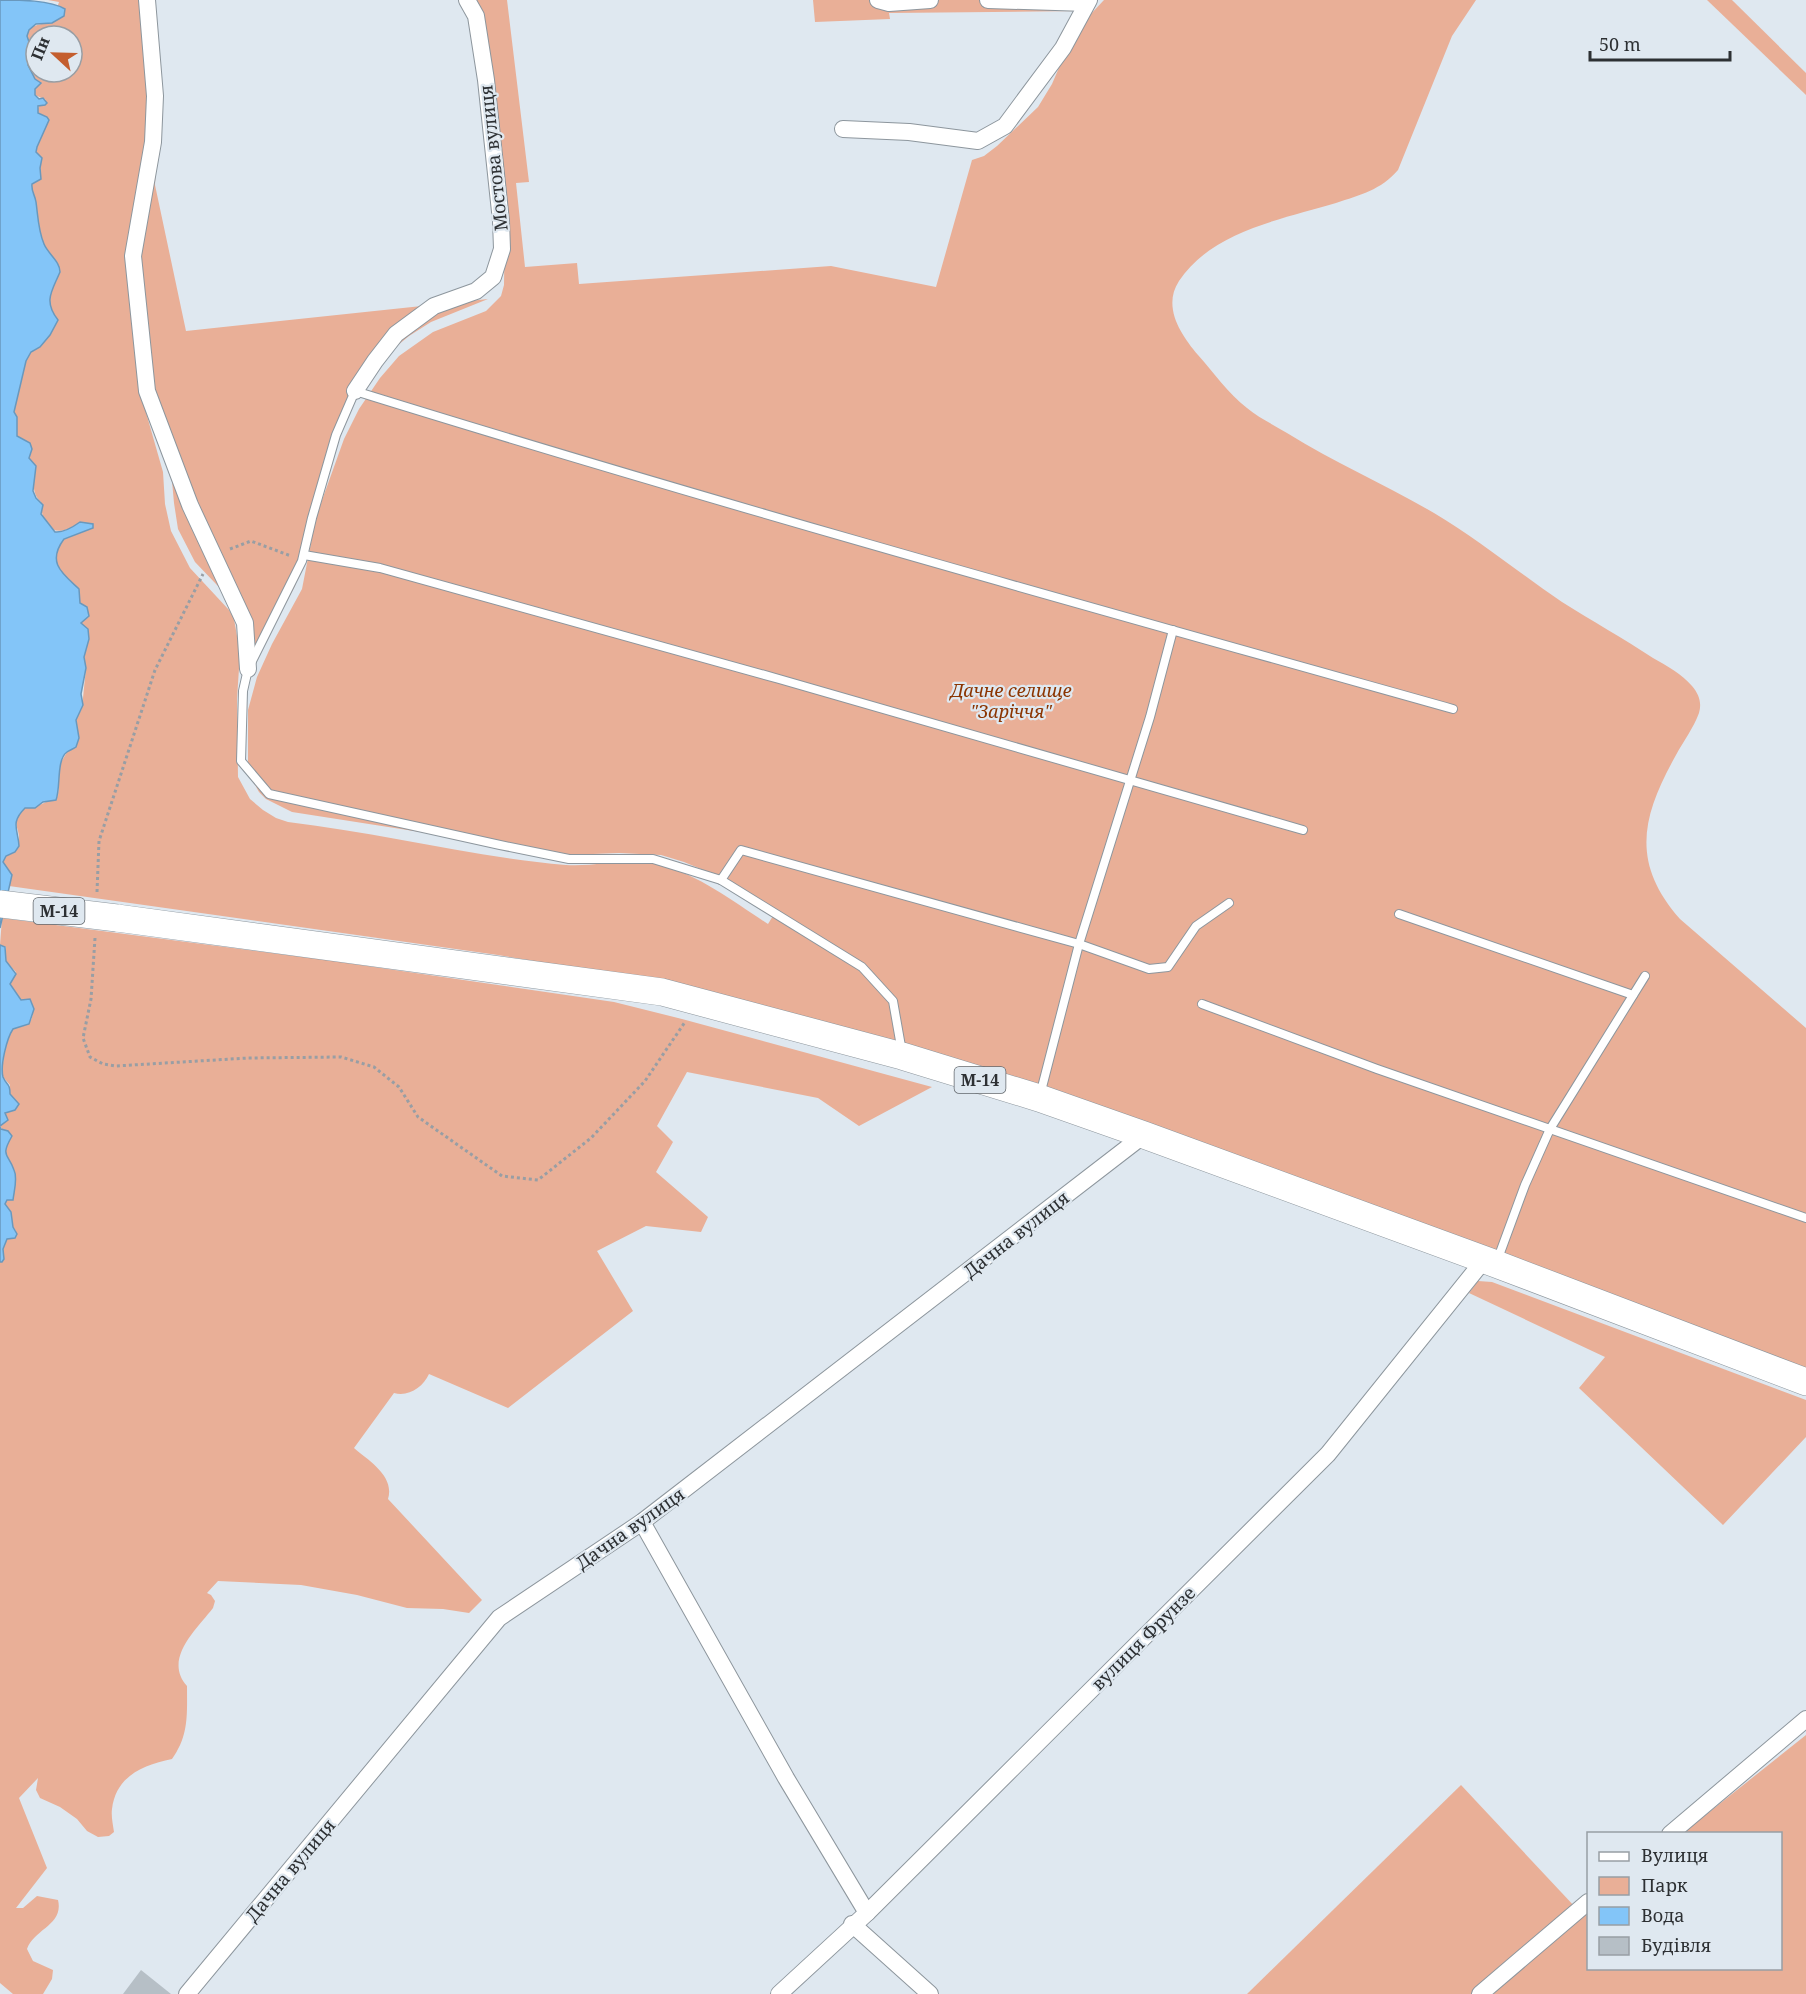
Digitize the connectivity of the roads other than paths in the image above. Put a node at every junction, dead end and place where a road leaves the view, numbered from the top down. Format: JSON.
{"nodes":[{"id":1,"x":147,"y":0,"type":"edge"},
{"id":2,"x":467,"y":0,"type":"edge"},
{"id":3,"x":878,"y":0,"type":"edge"},
{"id":4,"x":930,"y":0,"type":"edge"},
{"id":5,"x":988,"y":0,"type":"edge"},
{"id":6,"x":1088,"y":1,"type":"edge"},
{"id":7,"x":843,"y":129,"type":"dead end"},
{"id":8,"x":355,"y":391,"type":"junction"},
{"id":9,"x":304,"y":555,"type":"junction"},
{"id":10,"x":1173,"y":630,"type":"junction"},
{"id":11,"x":248,"y":669,"type":"junction"},
{"id":12,"x":1453,"y":709,"type":"dead end"},
{"id":13,"x":1130,"y":781,"type":"junction"},
{"id":14,"x":1303,"y":830,"type":"dead end"},
{"id":15,"x":721,"y":880,"type":"junction"},
{"id":16,"x":1229,"y":903,"type":"dead end"},
{"id":17,"x":0,"y":904,"type":"edge"},
{"id":18,"x":1399,"y":914,"type":"dead end"},
{"id":19,"x":1079,"y":944,"type":"junction"},
{"id":20,"x":1645,"y":976,"type":"dead end"},
{"id":21,"x":1633,"y":995,"type":"junction"},
{"id":22,"x":1202,"y":1004,"type":"dead end"},
{"id":23,"x":902,"y":1056,"type":"junction"},
{"id":24,"x":1039,"y":1098,"type":"junction"},
{"id":25,"x":1550,"y":1129,"type":"junction"},
{"id":26,"x":1144,"y":1135,"type":"junction"},
{"id":27,"x":1806,"y":1218,"type":"edge"},
{"id":28,"x":1490,"y":1262,"type":"junction"},
{"id":29,"x":1806,"y":1382,"type":"edge"},
{"id":30,"x":642,"y":1522,"type":"junction"},
{"id":31,"x":1806,"y":1719,"type":"edge"},
{"id":32,"x":1671,"y":1832,"type":"edge"},
{"id":33,"x":1587,"y":1903,"type":"edge"},
{"id":34,"x":867,"y":1913,"type":"junction"},
{"id":35,"x":852,"y":1924,"type":"junction"},
{"id":36,"x":187,"y":1994,"type":"edge"},
{"id":37,"x":779,"y":1994,"type":"edge"},
{"id":38,"x":930,"y":1994,"type":"edge"},
{"id":39,"x":1480,"y":1994,"type":"edge"}],
"edges":[{"from":1,"to":11,"type":"street"},
{"from":2,"to":8,"type":"street","name":"Мостова вулиця"},
{"from":3,"to":4,"type":"street"},
{"from":5,"to":6,"type":"street"},
{"from":6,"to":7,"type":"street"},
{"from":8,"to":9,"type":"lane"},
{"from":8,"to":10,"type":"lane"},
{"from":9,"to":11,"type":"lane"},
{"from":9,"to":13,"type":"lane"},
{"from":10,"to":12,"type":"lane"},
{"from":10,"to":13,"type":"lane"},
{"from":11,"to":15,"type":"lane"},
{"from":13,"to":14,"type":"lane"},
{"from":13,"to":19,"type":"lane"},
{"from":15,"to":19,"type":"lane"},
{"from":15,"to":23,"type":"lane"},
{"from":16,"to":19,"type":"lane"},
{"from":17,"to":23,"type":"highway","number":"М-14","bridge":true},
{"from":18,"to":21,"type":"lane"},
{"from":19,"to":24,"type":"lane"},
{"from":20,"to":21,"type":"lane"},
{"from":21,"to":25,"type":"lane"},
{"from":22,"to":25,"type":"lane"},
{"from":23,"to":24,"type":"highway","number":"М-14"},
{"from":24,"to":26,"type":"highway","number":"М-14"},
{"from":25,"to":27,"type":"lane"},
{"from":25,"to":28,"type":"lane"},
{"from":26,"to":28,"type":"highway","number":"М-14"},
{"from":26,"to":30,"type":"street","name":"Дачна вулиця"},
{"from":28,"to":29,"type":"highway","number":"М-14"},
{"from":28,"to":34,"type":"street","name":"вулиця Фрунзе"},
{"from":30,"to":34,"type":"street"},
{"from":30,"to":36,"type":"street","name":"Дачна вулиця"},
{"from":31,"to":32,"type":"street"},
{"from":33,"to":39,"type":"street"},
{"from":34,"to":35,"type":"street","name":"вулиця Фрунзе"},
{"from":35,"to":37,"type":"street","name":"вулиця Фрунзе"},
{"from":35,"to":38,"type":"street"}]}
